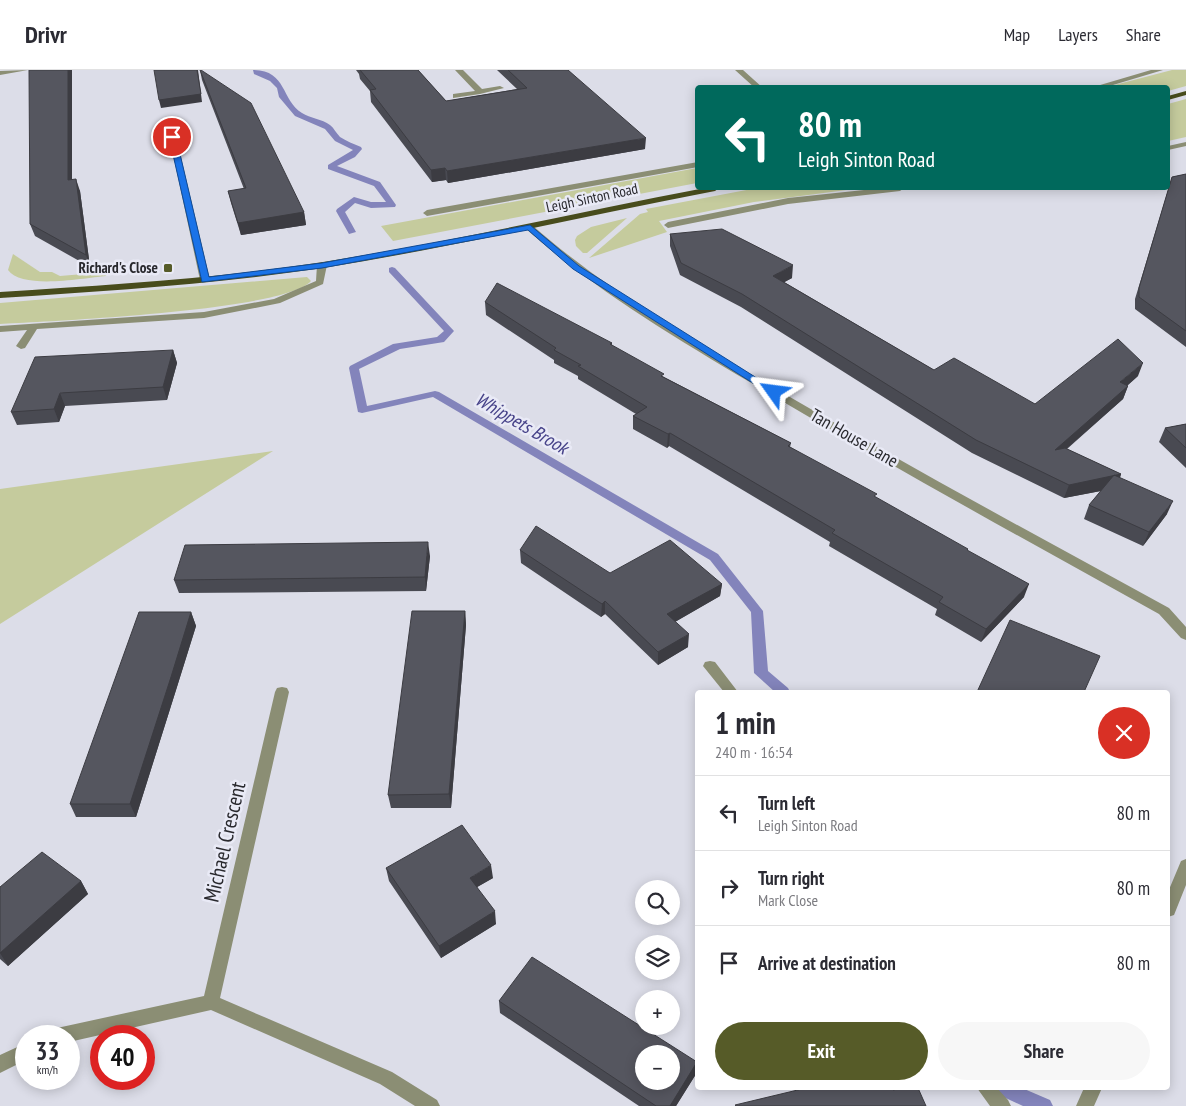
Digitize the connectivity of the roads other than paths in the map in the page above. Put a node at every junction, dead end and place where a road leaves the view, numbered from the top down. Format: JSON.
{"nodes":[{"id":1,"x":24,"y":70,"type":"edge"},
{"id":2,"x":459,"y":70,"type":"edge"},
{"id":3,"x":739,"y":70,"type":"edge"},
{"id":4,"x":1159,"y":70,"type":"edge"},
{"id":5,"x":0,"y":73,"type":"edge"},
{"id":6,"x":756,"y":85,"type":"edge"},
{"id":7,"x":1104,"y":85,"type":"edge"},
{"id":8,"x":500,"y":88,"type":"dead end"},
{"id":9,"x":480,"y":92,"type":"junction"},
{"id":10,"x":1186,"y":93,"type":"edge"},
{"id":11,"x":456,"y":96,"type":"dead end"},
{"id":12,"x":1170,"y":97,"type":"edge"},
{"id":13,"x":168,"y":119,"type":"dead end"},
{"id":14,"x":1186,"y":144,"type":"edge"},
{"id":15,"x":1170,"y":148,"type":"edge"},
{"id":16,"x":695,"y":165,"type":"edge"},
{"id":17,"x":706,"y":190,"type":"edge"},
{"id":18,"x":883,"y":190,"type":"edge"},
{"id":19,"x":427,"y":213,"type":"dead end"},
{"id":20,"x":668,"y":224,"type":"dead end"},
{"id":21,"x":530,"y":227,"type":"junction"},
{"id":22,"x":322,"y":266,"type":"junction"},
{"id":23,"x":205,"y":280,"type":"junction"},
{"id":24,"x":0,"y":295,"type":"edge"},
{"id":25,"x":33,"y":328,"type":"junction"},
{"id":26,"x":0,"y":329,"type":"edge"},
{"id":27,"x":21,"y":346,"type":"dead end"},
{"id":28,"x":1164,"y":611,"type":"junction"},
{"id":29,"x":1186,"y":622,"type":"edge"},
{"id":30,"x":1186,"y":635,"type":"edge"},
{"id":31,"x":710,"y":666,"type":"dead end"},
{"id":32,"x":729,"y":690,"type":"edge"},
{"id":33,"x":282,"y":692,"type":"dead end"},
{"id":34,"x":1186,"y":866,"type":"edge"},
{"id":35,"x":1170,"y":905,"type":"edge"},
{"id":36,"x":211,"y":1002,"type":"junction"},
{"id":37,"x":80,"y":1031,"type":"edge"},
{"id":38,"x":15,"y":1056,"type":"edge"},
{"id":39,"x":0,"y":1064,"type":"edge"},
{"id":40,"x":988,"y":1090,"type":"edge"},
{"id":41,"x":1092,"y":1090,"type":"edge"},
{"id":42,"x":431,"y":1106,"type":"edge"},
{"id":43,"x":1002,"y":1106,"type":"edge"},
{"id":44,"x":1085,"y":1106,"type":"edge"}],
"edges":[{"from":1,"to":5,"type":"street"},
{"from":2,"to":9,"type":"street"},
{"from":3,"to":6,"type":"street"},
{"from":4,"to":7,"type":"street"},
{"from":8,"to":9,"type":"street"},
{"from":9,"to":11,"type":"street"},
{"from":10,"to":12,"type":"main road"},
{"from":13,"to":23,"type":"street"},
{"from":14,"to":15,"type":"street"},
{"from":16,"to":19,"type":"street"},
{"from":17,"to":21,"type":"main road","name":"Leigh Sinton Road"},
{"from":18,"to":20,"type":"street"},
{"from":21,"to":22,"type":"main road","name":"Leigh Sinton Road"},
{"from":21,"to":28,"type":"street","name":"Tan House Lane"},
{"from":22,"to":23,"type":"main road","name":"Leigh Sinton Road"},
{"from":22,"to":25,"type":"street"},
{"from":23,"to":24,"type":"main road","name":"Leigh Sinton Road"},
{"from":25,"to":26,"type":"street"},
{"from":25,"to":27,"type":"street"},
{"from":28,"to":29,"type":"street"},
{"from":28,"to":30,"type":"street","name":"Tan House Lane"},
{"from":31,"to":32,"type":"street"},
{"from":33,"to":36,"type":"street","name":"Michael Crescent"},
{"from":34,"to":35,"type":"street"},
{"from":36,"to":37,"type":"street"},
{"from":36,"to":42,"type":"street"},
{"from":38,"to":39,"type":"street"},
{"from":40,"to":43,"type":"street"},
{"from":41,"to":44,"type":"street"}]}
